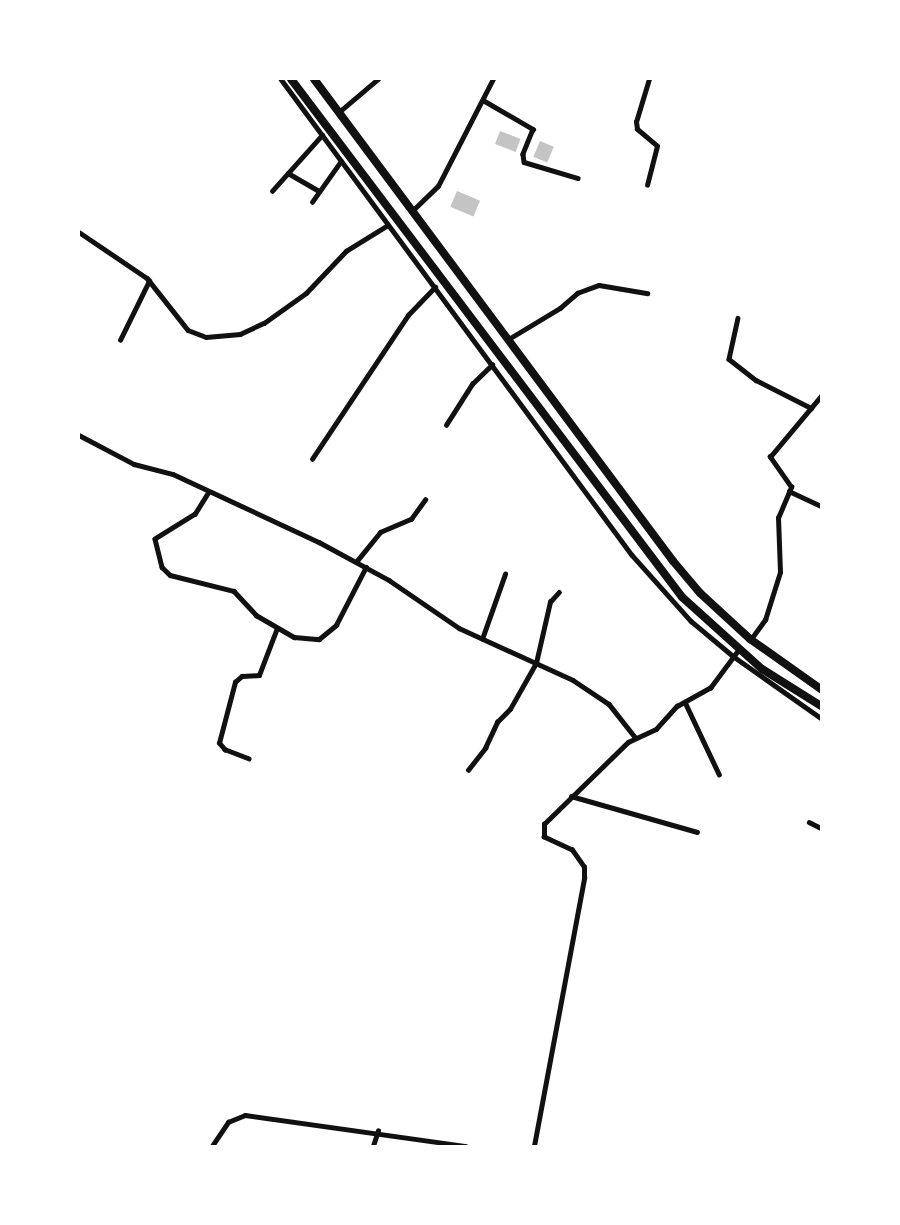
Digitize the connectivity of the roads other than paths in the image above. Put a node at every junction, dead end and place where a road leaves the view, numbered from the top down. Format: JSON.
{"nodes":[{"id":1,"x":281,"y":79,"type":"edge"},
{"id":2,"x":291,"y":79,"type":"edge"},
{"id":3,"x":314,"y":79,"type":"edge"},
{"id":4,"x":378,"y":79,"type":"edge"},
{"id":5,"x":493,"y":79,"type":"edge"},
{"id":6,"x":649,"y":79,"type":"edge"},
{"id":7,"x":484,"y":100,"type":"junction"},
{"id":8,"x":339,"y":112,"type":"junction"},
{"id":9,"x":322,"y":135,"type":"junction"},
{"id":10,"x":341,"y":161,"type":"junction"},
{"id":11,"x":288,"y":173,"type":"junction"},
{"id":12,"x":578,"y":178,"type":"dead end"},
{"id":13,"x":647,"y":185,"type":"dead end"},
{"id":14,"x":317,"y":190,"type":"junction"},
{"id":15,"x":272,"y":191,"type":"dead end"},
{"id":16,"x":312,"y":202,"type":"dead end"},
{"id":17,"x":410,"y":213,"type":"junction"},
{"id":18,"x":388,"y":225,"type":"junction"},
{"id":19,"x":79,"y":232,"type":"edge"},
{"id":20,"x":149,"y":281,"type":"junction"},
{"id":21,"x":435,"y":287,"type":"junction"},
{"id":22,"x":647,"y":293,"type":"dead end"},
{"id":23,"x":738,"y":318,"type":"dead end"},
{"id":24,"x":120,"y":340,"type":"dead end"},
{"id":25,"x":506,"y":340,"type":"junction"},
{"id":26,"x":492,"y":365,"type":"junction"},
{"id":27,"x":821,"y":396,"type":"edge"},
{"id":28,"x":811,"y":408,"type":"junction"},
{"id":29,"x":446,"y":425,"type":"dead end"},
{"id":30,"x":79,"y":435,"type":"edge"},
{"id":31,"x":312,"y":459,"type":"dead end"},
{"id":32,"x":789,"y":491,"type":"junction"},
{"id":33,"x":209,"y":492,"type":"junction"},
{"id":34,"x":425,"y":500,"type":"dead end"},
{"id":35,"x":821,"y":506,"type":"edge"},
{"id":36,"x":356,"y":562,"type":"junction"},
{"id":37,"x":366,"y":567,"type":"junction"},
{"id":38,"x":505,"y":574,"type":"dead end"},
{"id":39,"x":559,"y":592,"type":"dead end"},
{"id":40,"x":278,"y":628,"type":"junction"},
{"id":41,"x":482,"y":639,"type":"junction"},
{"id":42,"x":750,"y":639,"type":"junction"},
{"id":43,"x":736,"y":653,"type":"junction"},
{"id":44,"x":536,"y":663,"type":"junction"},
{"id":45,"x":821,"y":688,"type":"edge"},
{"id":46,"x":685,"y":702,"type":"junction"},
{"id":47,"x":821,"y":706,"type":"edge"},
{"id":48,"x":821,"y":718,"type":"edge"},
{"id":49,"x":635,"y":737,"type":"junction"},
{"id":50,"x":249,"y":759,"type":"dead end"},
{"id":51,"x":468,"y":770,"type":"dead end"},
{"id":52,"x":719,"y":774,"type":"dead end"},
{"id":53,"x":571,"y":796,"type":"junction"},
{"id":54,"x":809,"y":822,"type":"dead end"},
{"id":55,"x":821,"y":828,"type":"edge"},
{"id":56,"x":697,"y":832,"type":"dead end"},
{"id":57,"x":378,"y":1131,"type":"junction"},
{"id":58,"x":452,"y":1145,"type":"edge"},
{"id":59,"x":212,"y":1146,"type":"edge"},
{"id":60,"x":373,"y":1146,"type":"edge"},
{"id":61,"x":466,"y":1146,"type":"edge"},
{"id":62,"x":534,"y":1146,"type":"edge"}],
"edges":[{"from":1,"to":9,"type":"street"},
{"from":2,"to":43,"type":"highway"},
{"from":3,"to":8,"type":"highway"},
{"from":4,"to":8,"type":"street"},
{"from":5,"to":7,"type":"street"},
{"from":6,"to":13,"type":"street"},
{"from":7,"to":12,"type":"street"},
{"from":7,"to":17,"type":"street"},
{"from":8,"to":17,"type":"highway"},
{"from":9,"to":10,"type":"street"},
{"from":9,"to":11,"type":"street"},
{"from":10,"to":14,"type":"street"},
{"from":10,"to":18,"type":"street"},
{"from":11,"to":14,"type":"street"},
{"from":11,"to":15,"type":"street"},
{"from":14,"to":16,"type":"street"},
{"from":17,"to":25,"type":"highway"},
{"from":18,"to":20,"type":"street"},
{"from":18,"to":21,"type":"street"},
{"from":19,"to":20,"type":"street"},
{"from":20,"to":24,"type":"street"},
{"from":21,"to":26,"type":"street"},
{"from":21,"to":31,"type":"street"},
{"from":22,"to":25,"type":"street"},
{"from":23,"to":28,"type":"street"},
{"from":25,"to":42,"type":"highway"},
{"from":26,"to":29,"type":"street"},
{"from":26,"to":43,"type":"street"},
{"from":27,"to":28,"type":"street"},
{"from":28,"to":32,"type":"street"},
{"from":30,"to":33,"type":"street"},
{"from":32,"to":35,"type":"street"},
{"from":32,"to":42,"type":"street"},
{"from":33,"to":36,"type":"street"},
{"from":33,"to":40,"type":"street"},
{"from":34,"to":36,"type":"street"},
{"from":36,"to":37,"type":"street"},
{"from":37,"to":40,"type":"street"},
{"from":37,"to":41,"type":"street"},
{"from":38,"to":41,"type":"street"},
{"from":39,"to":44,"type":"street"},
{"from":40,"to":50,"type":"street"},
{"from":41,"to":44,"type":"street"},
{"from":42,"to":45,"type":"highway"},
{"from":43,"to":46,"type":"street"},
{"from":43,"to":47,"type":"highway"},
{"from":43,"to":48,"type":"street"},
{"from":44,"to":49,"type":"street"},
{"from":44,"to":51,"type":"street"},
{"from":46,"to":49,"type":"street"},
{"from":46,"to":52,"type":"street"},
{"from":49,"to":53,"type":"street"},
{"from":53,"to":56,"type":"street"},
{"from":53,"to":62,"type":"street"},
{"from":54,"to":55,"type":"street"},
{"from":57,"to":58,"type":"street"},
{"from":57,"to":59,"type":"street"},
{"from":57,"to":60,"type":"street"},
{"from":58,"to":61,"type":"street"}]}
